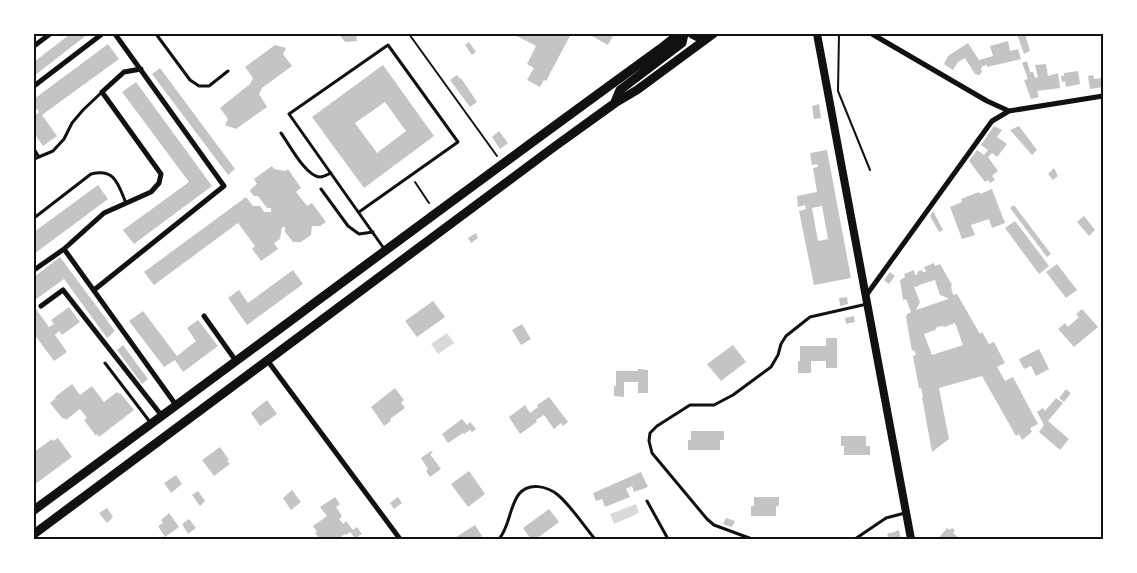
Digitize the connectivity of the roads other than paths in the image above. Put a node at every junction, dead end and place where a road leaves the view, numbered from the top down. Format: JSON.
{"nodes":[{"id":1,"x":50,"y":34,"type":"edge"},
{"id":2,"x":102,"y":34,"type":"edge"},
{"id":3,"x":115,"y":34,"type":"edge"},
{"id":4,"x":156,"y":34,"type":"edge"},
{"id":5,"x":679,"y":34,"type":"edge"},
{"id":6,"x":684,"y":34,"type":"edge"},
{"id":7,"x":692,"y":34,"type":"edge"},
{"id":8,"x":713,"y":34,"type":"edge"},
{"id":9,"x":817,"y":34,"type":"edge"},
{"id":10,"x":872,"y":34,"type":"edge"},
{"id":11,"x":704,"y":40,"type":"junction"},
{"id":12,"x":34,"y":46,"type":"edge"},
{"id":13,"x":141,"y":69,"type":"junction"},
{"id":14,"x":228,"y":71,"type":"dead end"},
{"id":15,"x":34,"y":86,"type":"edge"},
{"id":16,"x":102,"y":92,"type":"junction"},
{"id":17,"x":1103,"y":96,"type":"edge"},
{"id":18,"x":615,"y":103,"type":"junction"},
{"id":19,"x":1009,"y":111,"type":"junction"},
{"id":20,"x":281,"y":133,"type":"dead end"},
{"id":21,"x":34,"y":149,"type":"edge"},
{"id":22,"x":39,"y":157,"type":"junction"},
{"id":23,"x":34,"y":159,"type":"edge"},
{"id":24,"x":332,"y":173,"type":"junction"},
{"id":25,"x":321,"y":189,"type":"dead end"},
{"id":26,"x":126,"y":203,"type":"junction"},
{"id":27,"x":359,"y":212,"type":"junction"},
{"id":28,"x":34,"y":218,"type":"edge"},
{"id":29,"x":372,"y":232,"type":"junction"},
{"id":30,"x":64,"y":249,"type":"junction"},
{"id":31,"x":385,"y":250,"type":"junction"},
{"id":32,"x":34,"y":270,"type":"edge"},
{"id":33,"x":94,"y":290,"type":"junction"},
{"id":34,"x":866,"y":300,"type":"junction"},
{"id":35,"x":41,"y":306,"type":"dead end"},
{"id":36,"x":204,"y":316,"type":"dead end"},
{"id":37,"x":266,"y":360,"type":"junction"},
{"id":38,"x":236,"y":361,"type":"junction"},
{"id":39,"x":105,"y":363,"type":"dead end"},
{"id":40,"x":176,"y":405,"type":"junction"},
{"id":41,"x":162,"y":416,"type":"junction"},
{"id":42,"x":151,"y":424,"type":"junction"},
{"id":43,"x":158,"y":441,"type":"junction"},
{"id":44,"x":647,"y":501,"type":"dead end"},
{"id":45,"x":34,"y":510,"type":"edge"},
{"id":46,"x":906,"y":513,"type":"junction"},
{"id":47,"x":34,"y":534,"type":"edge"},
{"id":48,"x":400,"y":539,"type":"edge"},
{"id":49,"x":499,"y":539,"type":"edge"},
{"id":50,"x":595,"y":539,"type":"edge"},
{"id":51,"x":668,"y":539,"type":"edge"},
{"id":52,"x":752,"y":539,"type":"edge"},
{"id":53,"x":855,"y":539,"type":"edge"},
{"id":54,"x":911,"y":539,"type":"edge"}],
"edges":[{"from":1,"to":12,"type":"street"},
{"from":2,"to":15,"type":"street"},
{"from":3,"to":13,"type":"street"},
{"from":4,"to":14,"type":"lane"},
{"from":5,"to":31,"type":"main road"},
{"from":6,"to":18,"type":"main road"},
{"from":7,"to":11,"type":"main road"},
{"from":8,"to":11,"type":"main road"},
{"from":9,"to":34,"type":"street"},
{"from":10,"to":19,"type":"street"},
{"from":11,"to":18,"type":"main road"},
{"from":13,"to":16,"type":"street"},
{"from":13,"to":33,"type":"street"},
{"from":16,"to":22,"type":"lane"},
{"from":16,"to":26,"type":"street"},
{"from":17,"to":19,"type":"street"},
{"from":18,"to":37,"type":"main road"},
{"from":19,"to":34,"type":"street"},
{"from":20,"to":24,"type":"lane"},
{"from":21,"to":22,"type":"lane"},
{"from":22,"to":23,"type":"lane"},
{"from":24,"to":27,"type":"lane"},
{"from":24,"to":27,"type":"lane"},
{"from":25,"to":29,"type":"lane"},
{"from":26,"to":28,"type":"lane"},
{"from":26,"to":30,"type":"street"},
{"from":27,"to":29,"type":"lane"},
{"from":29,"to":31,"type":"lane"},
{"from":30,"to":32,"type":"street"},
{"from":30,"to":33,"type":"street"},
{"from":31,"to":38,"type":"main road"},
{"from":33,"to":40,"type":"street"},
{"from":34,"to":46,"type":"street"},
{"from":34,"to":52,"type":"lane"},
{"from":35,"to":41,"type":"street"},
{"from":36,"to":38,"type":"street"},
{"from":37,"to":43,"type":"main road"},
{"from":37,"to":48,"type":"street"},
{"from":38,"to":40,"type":"main road"},
{"from":39,"to":42,"type":"lane"},
{"from":40,"to":41,"type":"main road"},
{"from":41,"to":42,"type":"main road"},
{"from":42,"to":43,"type":"main road"},
{"from":42,"to":45,"type":"main road"},
{"from":43,"to":47,"type":"main road"},
{"from":44,"to":51,"type":"lane"},
{"from":46,"to":53,"type":"lane"},
{"from":46,"to":54,"type":"street"},
{"from":49,"to":50,"type":"lane"}]}
